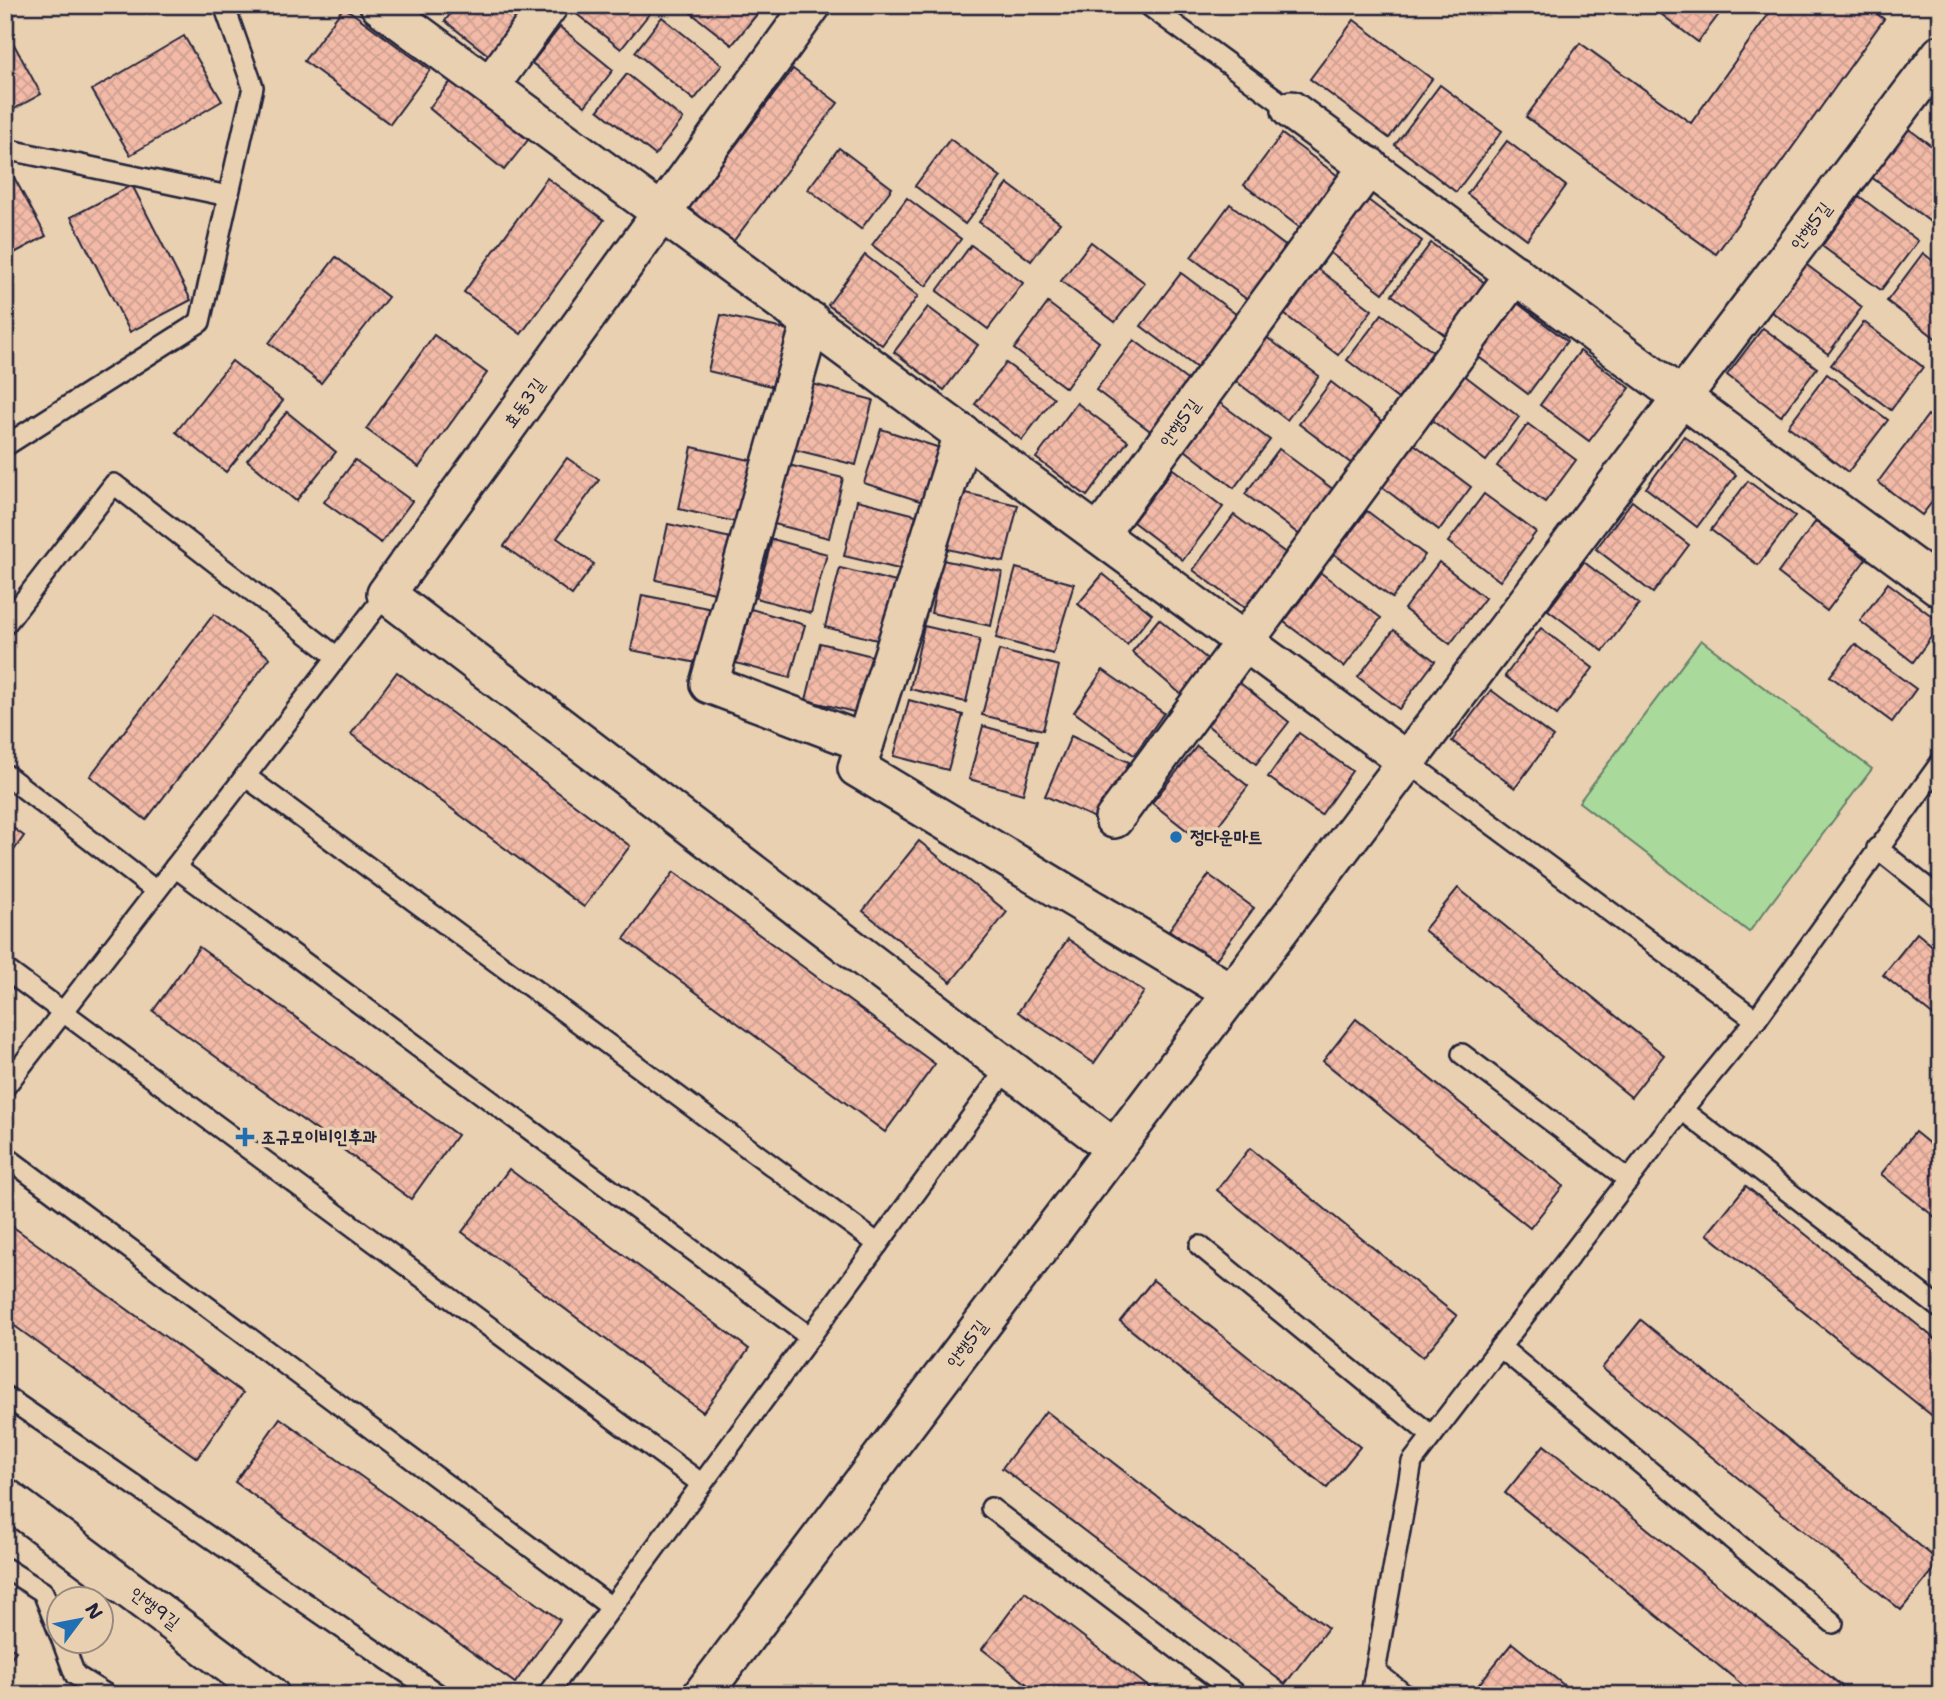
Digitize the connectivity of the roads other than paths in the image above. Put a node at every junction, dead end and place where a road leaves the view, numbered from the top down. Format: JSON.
{"nodes":[{"id":1,"x":224,"y":5,"type":"edge"},
{"id":2,"x":379,"y":5,"type":"edge"},
{"id":3,"x":549,"y":5,"type":"edge"},
{"id":4,"x":812,"y":5,"type":"edge"},
{"id":5,"x":1148,"y":5,"type":"edge"},
{"id":6,"x":1941,"y":54,"type":"edge"},
{"id":7,"x":490,"y":86,"type":"junction"},
{"id":8,"x":1291,"y":110,"type":"joint"},
{"id":9,"x":5,"y":149,"type":"edge"},
{"id":10,"x":1369,"y":166,"type":"junction"},
{"id":11,"x":228,"y":196,"type":"junction"},
{"id":12,"x":662,"y":212,"type":"junction"},
{"id":13,"x":1515,"y":274,"type":"junction"},
{"id":14,"x":811,"y":321,"type":"junction"},
{"id":15,"x":1682,"y":397,"type":"junction"},
{"id":16,"x":963,"y":434,"type":"junction"},
{"id":17,"x":5,"y":446,"type":"edge"},
{"id":18,"x":1099,"y":534,"type":"junction"},
{"id":19,"x":1941,"y":588,"type":"edge"},
{"id":20,"x":386,"y":594,"type":"junction"},
{"id":21,"x":5,"y":625,"type":"edge"},
{"id":22,"x":1245,"y":642,"type":"junction"},
{"id":23,"x":337,"y":657,"type":"junction"},
{"id":24,"x":864,"y":743,"type":"junction"},
{"id":25,"x":1408,"y":762,"type":"junction"},
{"id":26,"x":1941,"y":762,"type":"edge"},
{"id":27,"x":5,"y":774,"type":"edge"},
{"id":28,"x":245,"y":776,"type":"junction"},
{"id":29,"x":1114,"y":819,"type":"dead end"},
{"id":30,"x":1877,"y":848,"type":"junction"},
{"id":31,"x":175,"y":867,"type":"junction"},
{"id":32,"x":156,"y":891,"type":"junction"},
{"id":33,"x":1941,"y":899,"type":"edge"},
{"id":34,"x":5,"y":969,"type":"edge"},
{"id":35,"x":1232,"y":993,"type":"junction"},
{"id":36,"x":64,"y":1012,"type":"junction"},
{"id":37,"x":1756,"y":1020,"type":"junction"},
{"id":38,"x":1462,"y":1054,"type":"dead end"},
{"id":39,"x":1008,"y":1067,"type":"junction"},
{"id":40,"x":5,"y":1087,"type":"edge"},
{"id":41,"x":1682,"y":1110,"type":"junction"},
{"id":42,"x":1114,"y":1148,"type":"junction"},
{"id":43,"x":5,"y":1156,"type":"edge"},
{"id":44,"x":1629,"y":1180,"type":"junction"},
{"id":45,"x":878,"y":1244,"type":"junction"},
{"id":46,"x":1199,"y":1246,"type":"dead end"},
{"id":47,"x":1941,"y":1309,"type":"edge"},
{"id":48,"x":810,"y":1337,"type":"junction"},
{"id":49,"x":1500,"y":1347,"type":"junction"},
{"id":50,"x":5,"y":1396,"type":"edge"},
{"id":51,"x":1432,"y":1436,"type":"junction"},
{"id":52,"x":702,"y":1484,"type":"junction"},
{"id":53,"x":5,"y":1497,"type":"edge"},
{"id":54,"x":991,"y":1508,"type":"dead end"},
{"id":55,"x":5,"y":1568,"type":"edge"},
{"id":56,"x":46,"y":1600,"type":"edge"},
{"id":57,"x":611,"y":1607,"type":"junction"},
{"id":58,"x":1833,"y":1623,"type":"dead end"},
{"id":59,"x":67,"y":1654,"type":"edge"},
{"id":60,"x":1375,"y":1671,"type":"junction"},
{"id":61,"x":107,"y":1695,"type":"edge"},
{"id":62,"x":270,"y":1695,"type":"edge"},
{"id":63,"x":439,"y":1695,"type":"edge"},
{"id":64,"x":547,"y":1695,"type":"edge"},
{"id":65,"x":702,"y":1695,"type":"edge"},
{"id":66,"x":1238,"y":1695,"type":"edge"},
{"id":67,"x":1371,"y":1695,"type":"edge"},
{"id":68,"x":1405,"y":1695,"type":"edge"}],
"edges":[{"from":1,"to":11,"type":"lane"},
{"from":2,"to":7,"type":"street"},
{"from":3,"to":7,"type":"street"},
{"from":4,"to":12,"type":"street","name":"효동3길"},
{"from":5,"to":8,"type":"lane"},
{"from":6,"to":15,"type":"street","name":"안행5길"},
{"from":7,"to":12,"type":"street"},
{"from":8,"to":10,"type":"street"},
{"from":9,"to":11,"type":"lane"},
{"from":10,"to":13,"type":"street"},
{"from":10,"to":18,"type":"street","name":"안행5길"},
{"from":11,"to":17,"type":"lane"},
{"from":12,"to":14,"type":"street"},
{"from":12,"to":20,"type":"street","name":"효동3길"},
{"from":13,"to":15,"type":"street"},
{"from":13,"to":22,"type":"street"},
{"from":14,"to":16,"type":"street"},
{"from":14,"to":24,"type":"street"},
{"from":15,"to":19,"type":"street"},
{"from":15,"to":25,"type":"street","name":"안행5길"},
{"from":16,"to":18,"type":"street"},
{"from":16,"to":24,"type":"street"},
{"from":18,"to":22,"type":"street"},
{"from":20,"to":23,"type":"lane"},
{"from":20,"to":39,"type":"street"},
{"from":21,"to":23,"type":"lane"},
{"from":22,"to":25,"type":"street"},
{"from":22,"to":29,"type":"street"},
{"from":23,"to":28,"type":"lane"},
{"from":24,"to":35,"type":"street"},
{"from":25,"to":35,"type":"street","name":"안행5길"},
{"from":25,"to":37,"type":"lane"},
{"from":26,"to":30,"type":"lane"},
{"from":27,"to":32,"type":"lane"},
{"from":28,"to":31,"type":"lane"},
{"from":28,"to":45,"type":"lane"},
{"from":30,"to":33,"type":"lane"},
{"from":30,"to":37,"type":"lane"},
{"from":31,"to":32,"type":"lane"},
{"from":31,"to":48,"type":"lane"},
{"from":32,"to":36,"type":"lane"},
{"from":34,"to":36,"type":"lane"},
{"from":35,"to":42,"type":"street","name":"안행5길"},
{"from":36,"to":40,"type":"lane"},
{"from":36,"to":52,"type":"lane"},
{"from":37,"to":41,"type":"lane"},
{"from":38,"to":44,"type":"lane"},
{"from":39,"to":42,"type":"street"},
{"from":39,"to":45,"type":"lane"},
{"from":41,"to":44,"type":"lane"},
{"from":41,"to":47,"type":"lane"},
{"from":42,"to":65,"type":"street","name":"안행5길"},
{"from":43,"to":57,"type":"lane"},
{"from":44,"to":49,"type":"lane"},
{"from":45,"to":48,"type":"lane"},
{"from":46,"to":51,"type":"lane"},
{"from":48,"to":52,"type":"lane"},
{"from":49,"to":51,"type":"lane"},
{"from":49,"to":58,"type":"lane"},
{"from":50,"to":63,"type":"lane"},
{"from":51,"to":60,"type":"lane"},
{"from":52,"to":57,"type":"lane"},
{"from":53,"to":62,"type":"street","name":"안행9길"},
{"from":54,"to":66,"type":"lane"},
{"from":55,"to":56,"type":"lane"},
{"from":57,"to":64,"type":"lane"},
{"from":59,"to":61,"type":"lane"},
{"from":60,"to":67,"type":"lane"},
{"from":60,"to":68,"type":"lane"}]}
